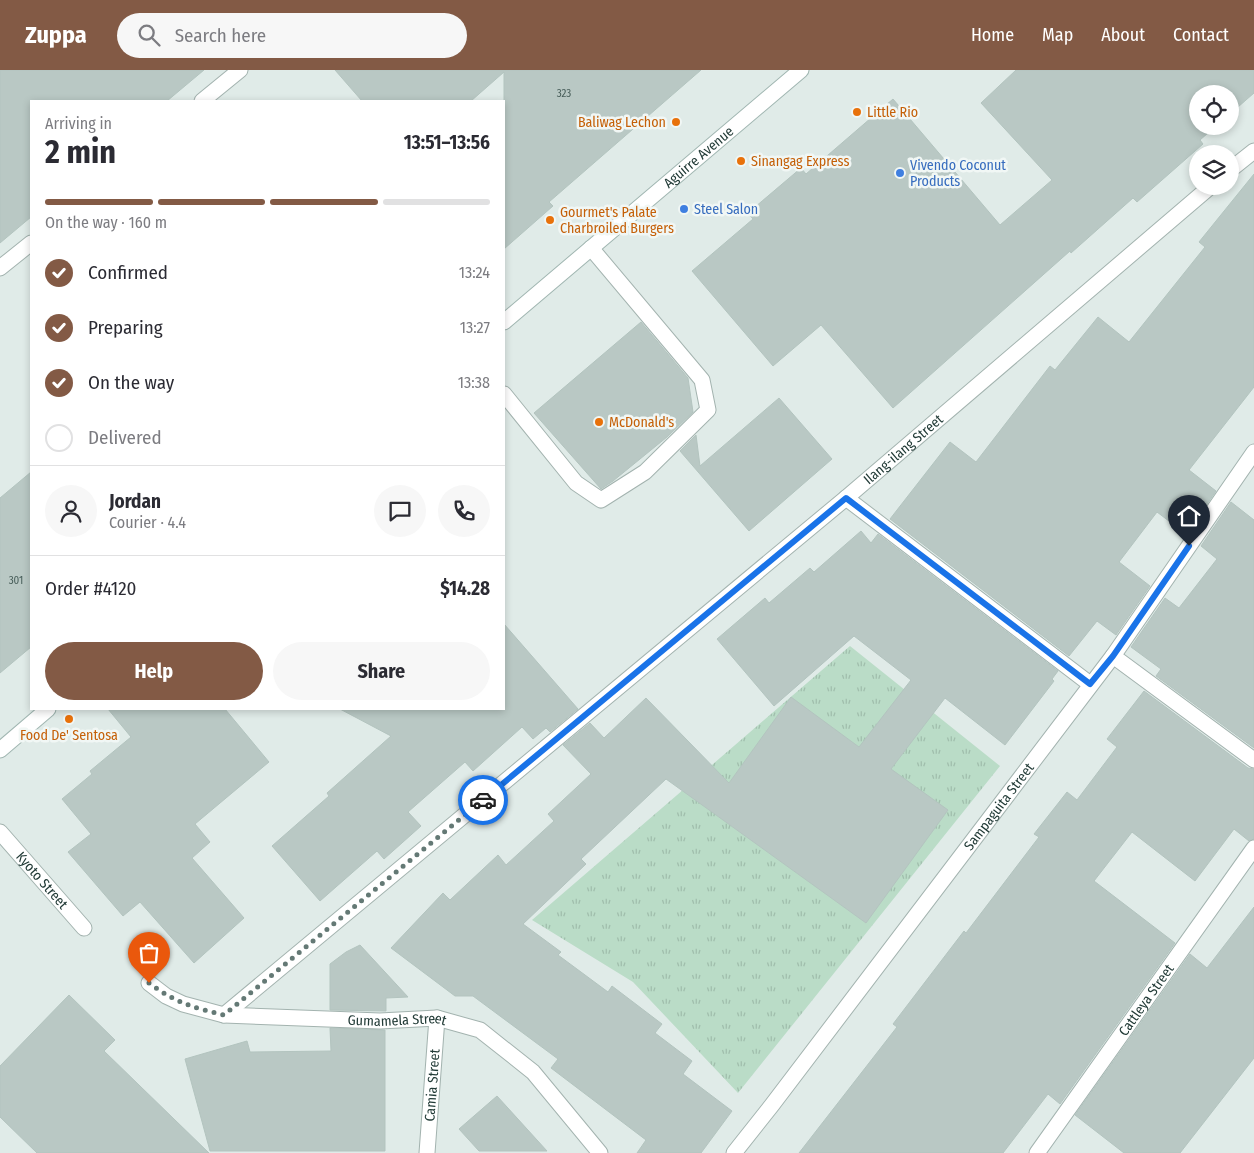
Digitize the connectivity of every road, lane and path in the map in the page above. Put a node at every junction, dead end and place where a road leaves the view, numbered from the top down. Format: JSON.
{"nodes":[{"id":1,"x":240,"y":70,"type":"edge"},
{"id":2,"x":801,"y":70,"type":"edge"},
{"id":3,"x":203,"y":100,"type":"edge"},
{"id":4,"x":1254,"y":151,"type":"edge"},
{"id":5,"x":1239,"y":163,"type":"edge"},
{"id":6,"x":1200,"y":195,"type":"edge"},
{"id":7,"x":30,"y":243,"type":"edge"},
{"id":8,"x":591,"y":248,"type":"junction"},
{"id":9,"x":0,"y":268,"type":"edge"},
{"id":10,"x":505,"y":321,"type":"edge"},
{"id":11,"x":505,"y":395,"type":"edge"},
{"id":12,"x":1254,"y":452,"type":"edge"},
{"id":13,"x":846,"y":498,"type":"junction"},
{"id":14,"x":1113,"y":656,"type":"junction"},
{"id":15,"x":1090,"y":684,"type":"junction"},
{"id":16,"x":47,"y":710,"type":"edge"},
{"id":17,"x":0,"y":750,"type":"edge"},
{"id":18,"x":1254,"y":760,"type":"edge"},
{"id":19,"x":0,"y":832,"type":"edge"},
{"id":20,"x":1254,"y":848,"type":"edge"},
{"id":21,"x":84,"y":928,"type":"dead end"},
{"id":22,"x":149,"y":983,"type":"dead end"},
{"id":23,"x":224,"y":1015,"type":"junction"},
{"id":24,"x":437,"y":1018,"type":"junction"},
{"id":25,"x":427,"y":1153,"type":"edge"},
{"id":26,"x":600,"y":1153,"type":"edge"},
{"id":27,"x":734,"y":1153,"type":"edge"},
{"id":28,"x":1037,"y":1153,"type":"edge"}],
"edges":[{"from":1,"to":3,"type":"street"},
{"from":2,"to":8,"type":"street","name":"Aguirre Avenue"},
{"from":4,"to":5,"type":"street"},
{"from":6,"to":13,"type":"street","name":"Ilang-ilang Street"},
{"from":7,"to":9,"type":"street"},
{"from":8,"to":10,"type":"street","name":"Aguirre Avenue"},
{"from":8,"to":11,"type":"street"},
{"from":12,"to":14,"type":"street","name":"Sampaguita Street"},
{"from":13,"to":15,"type":"street"},
{"from":13,"to":23,"type":"street","name":"Ilang-ilang Street"},
{"from":14,"to":15,"type":"street","name":"Sampaguita Street"},
{"from":14,"to":18,"type":"street"},
{"from":15,"to":27,"type":"street","name":"Sampaguita Street"},
{"from":16,"to":17,"type":"street"},
{"from":19,"to":21,"type":"street","name":"Kyoto Street"},
{"from":20,"to":28,"type":"street","name":"Cattleya Street"},
{"from":22,"to":23,"type":"street","name":"Gumamela Street"},
{"from":23,"to":24,"type":"street","name":"Gumamela Street"},
{"from":24,"to":25,"type":"street","name":"Camia Street"},
{"from":24,"to":26,"type":"street","name":"Gumamela Street"}]}
